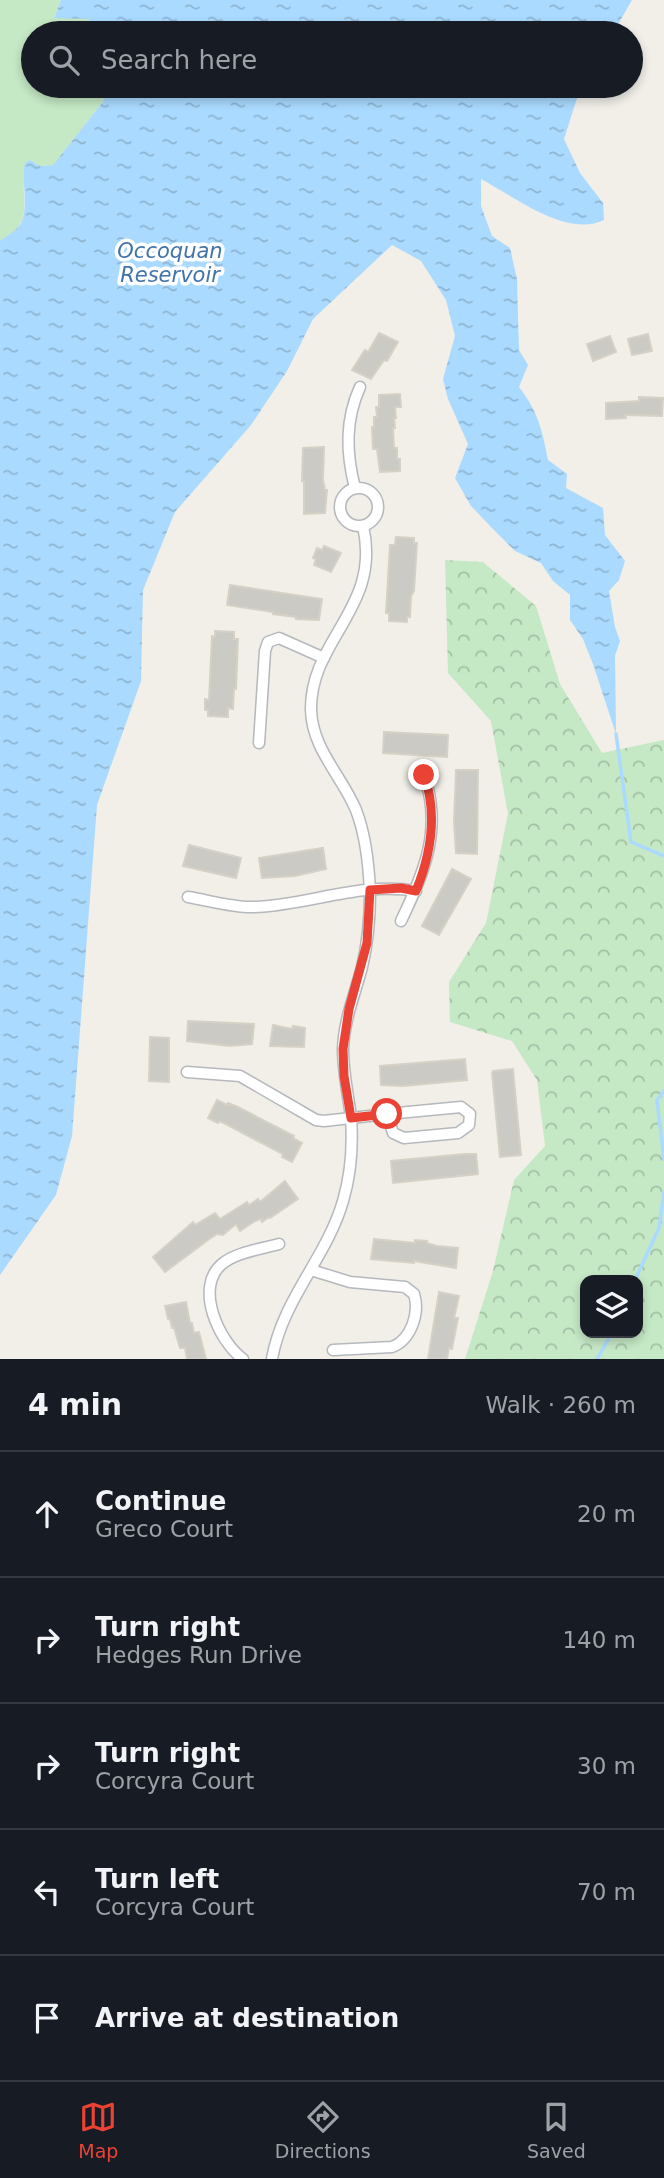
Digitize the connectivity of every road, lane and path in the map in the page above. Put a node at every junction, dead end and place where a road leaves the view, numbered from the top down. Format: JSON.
{"nodes":[{"id":1,"x":360,"y":387,"type":"dead end"},
{"id":2,"x":355,"y":488,"type":"junction"},
{"id":3,"x":363,"y":526,"type":"junction"},
{"id":4,"x":324,"y":658,"type":"junction"},
{"id":5,"x":259,"y":743,"type":"dead end"},
{"id":6,"x":424,"y":775,"type":"dead end"},
{"id":7,"x":370,"y":890,"type":"junction"},
{"id":8,"x":416,"y":891,"type":"junction"},
{"id":9,"x":188,"y":897,"type":"dead end"},
{"id":10,"x":401,"y":921,"type":"dead end"},
{"id":11,"x":187,"y":1072,"type":"dead end"},
{"id":12,"x":387,"y":1114,"type":"junction"},
{"id":13,"x":351,"y":1118,"type":"junction"},
{"id":14,"x":279,"y":1244,"type":"dead end"},
{"id":15,"x":311,"y":1270,"type":"junction"},
{"id":16,"x":333,"y":1350,"type":"dead end"},
{"id":17,"x":243,"y":1359,"type":"edge"},
{"id":18,"x":272,"y":1359,"type":"edge"}],
"edges":[{"from":1,"to":2,"type":"street"},
{"from":2,"to":3,"type":"street"},
{"from":2,"to":3,"type":"street"},
{"from":3,"to":4,"type":"street"},
{"from":4,"to":5,"type":"street"},
{"from":4,"to":7,"type":"street"},
{"from":6,"to":8,"type":"street"},
{"from":7,"to":8,"type":"street"},
{"from":7,"to":9,"type":"street"},
{"from":7,"to":13,"type":"street"},
{"from":8,"to":10,"type":"street"},
{"from":11,"to":13,"type":"street"},
{"from":12,"to":12,"type":"street"},
{"from":12,"to":13,"type":"street"},
{"from":13,"to":15,"type":"street"},
{"from":14,"to":17,"type":"street"},
{"from":15,"to":16,"type":"street"},
{"from":15,"to":18,"type":"street"}]}
